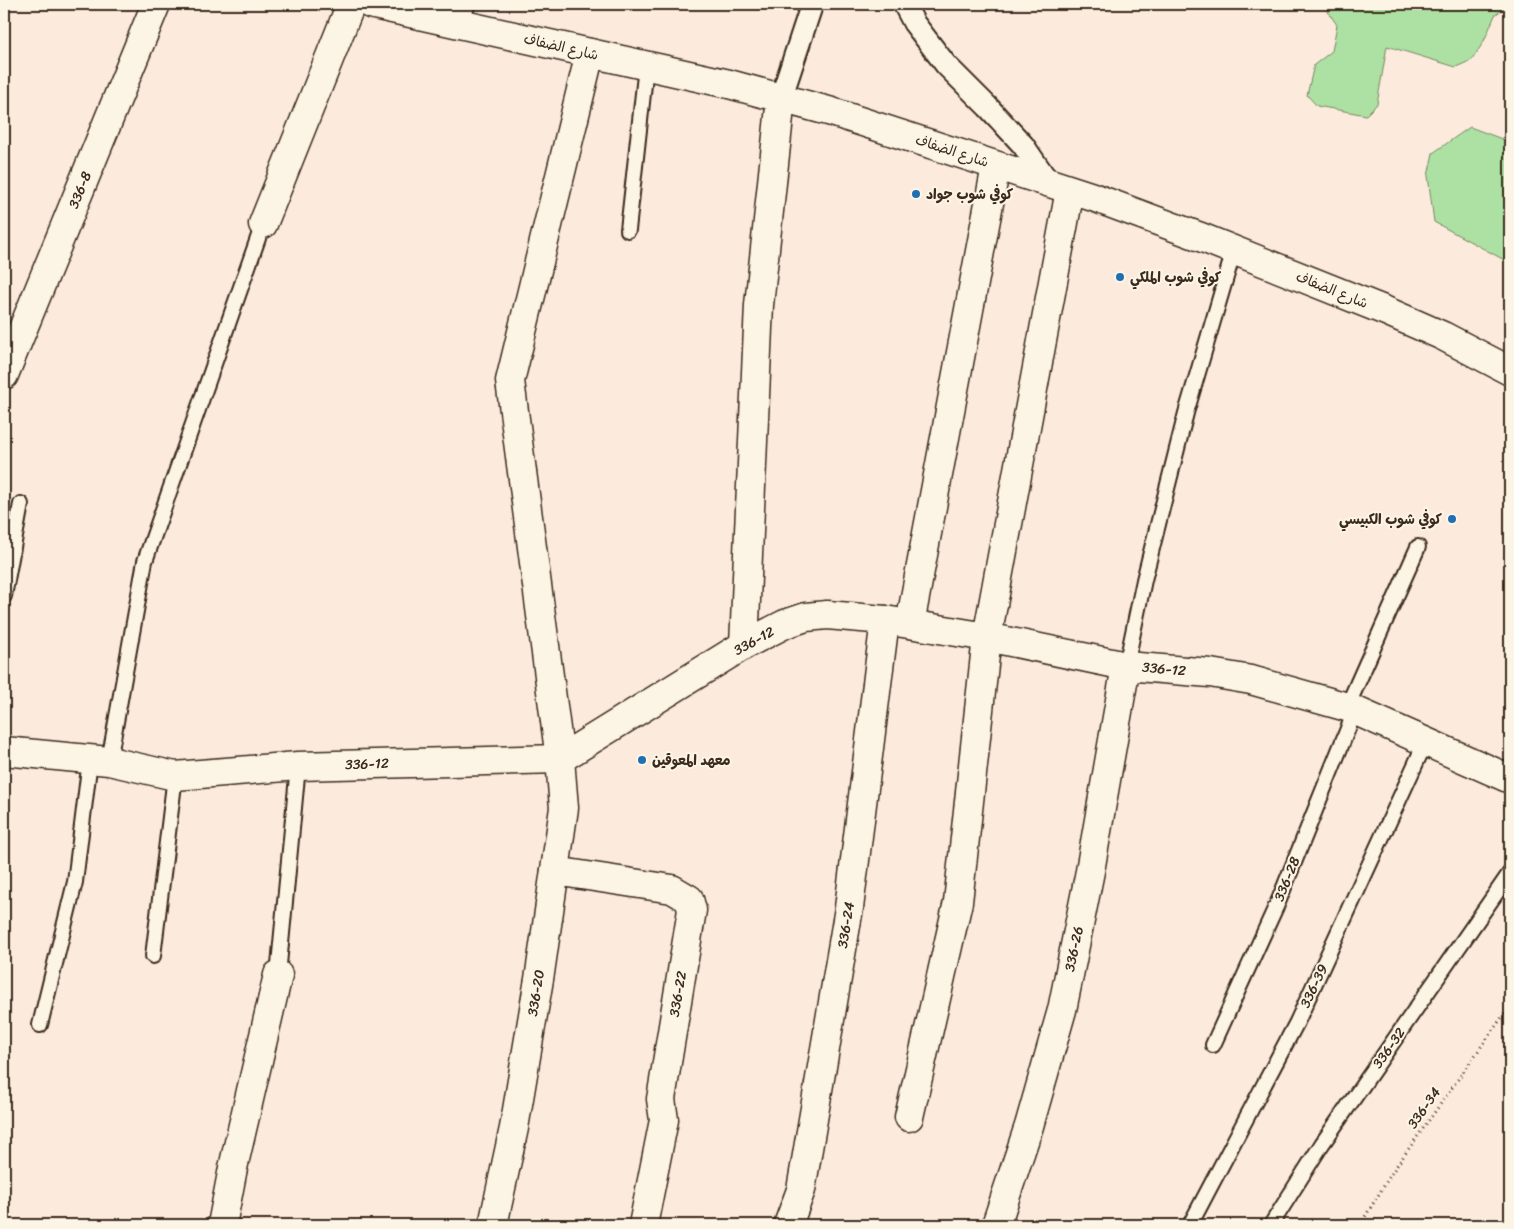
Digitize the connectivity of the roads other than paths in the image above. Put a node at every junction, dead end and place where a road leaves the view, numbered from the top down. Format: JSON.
{"nodes":[{"id":1,"x":156,"y":4,"type":"edge"},
{"id":2,"x":351,"y":4,"type":"edge"},
{"id":3,"x":370,"y":4,"type":"edge"},
{"id":4,"x":812,"y":4,"type":"edge"},
{"id":5,"x":904,"y":4,"type":"edge"},
{"id":6,"x":461,"y":14,"type":"edge"},
{"id":7,"x":590,"y":53,"type":"junction"},
{"id":8,"x":646,"y":66,"type":"junction"},
{"id":9,"x":780,"y":98,"type":"junction"},
{"id":10,"x":996,"y":166,"type":"junction"},
{"id":11,"x":1060,"y":186,"type":"junction"},
{"id":12,"x":263,"y":224,"type":"joint"},
{"id":13,"x":628,"y":230,"type":"dead end"},
{"id":14,"x":1234,"y":250,"type":"junction"},
{"id":15,"x":1510,"y":371,"type":"edge"},
{"id":16,"x":4,"y":375,"type":"edge"},
{"id":17,"x":21,"y":504,"type":"dead end"},
{"id":18,"x":1418,"y":547,"type":"dead end"},
{"id":19,"x":4,"y":596,"type":"edge"},
{"id":20,"x":898,"y":622,"type":"junction"},
{"id":21,"x":987,"y":637,"type":"junction"},
{"id":22,"x":744,"y":645,"type":"junction"},
{"id":23,"x":1126,"y":666,"type":"junction"},
{"id":24,"x":1351,"y":709,"type":"junction"},
{"id":25,"x":1426,"y":741,"type":"junction"},
{"id":26,"x":4,"y":751,"type":"edge"},
{"id":27,"x":560,"y":759,"type":"junction"},
{"id":28,"x":100,"y":760,"type":"junction"},
{"id":29,"x":298,"y":766,"type":"junction"},
{"id":30,"x":176,"y":776,"type":"junction"},
{"id":31,"x":1510,"y":779,"type":"edge"},
{"id":32,"x":555,"y":870,"type":"junction"},
{"id":33,"x":1510,"y":874,"type":"edge"},
{"id":34,"x":153,"y":956,"type":"dead end"},
{"id":35,"x":278,"y":975,"type":"joint"},
{"id":36,"x":40,"y":1025,"type":"dead end"},
{"id":37,"x":1214,"y":1045,"type":"dead end"},
{"id":38,"x":909,"y":1117,"type":"dead end"},
{"id":39,"x":222,"y":1225,"type":"edge"},
{"id":40,"x":493,"y":1225,"type":"edge"},
{"id":41,"x":643,"y":1225,"type":"edge"},
{"id":42,"x":788,"y":1225,"type":"edge"},
{"id":43,"x":996,"y":1225,"type":"edge"},
{"id":44,"x":1190,"y":1225,"type":"edge"},
{"id":45,"x":1271,"y":1225,"type":"edge"}],
"edges":[{"from":1,"to":16,"type":"street","name":"336-8"},
{"from":2,"to":12,"type":"street"},
{"from":3,"to":6,"type":"street","name":"شارع الضفاف"},
{"from":4,"to":9,"type":"street"},
{"from":5,"to":11,"type":"street"},
{"from":6,"to":7,"type":"street","name":"شارع الضفاف"},
{"from":7,"to":8,"type":"street","name":"شارع الضفاف"},
{"from":7,"to":27,"type":"street","name":"336-20"},
{"from":8,"to":9,"type":"street","name":"شارع الضفاف"},
{"from":8,"to":13,"type":"lane"},
{"from":9,"to":10,"type":"street","name":"شارع الضفاف"},
{"from":9,"to":22,"type":"street"},
{"from":10,"to":11,"type":"street","name":"شارع الضفاف"},
{"from":10,"to":20,"type":"street","name":"336-24"},
{"from":11,"to":14,"type":"street","name":"شارع الضفاف"},
{"from":11,"to":21,"type":"street"},
{"from":12,"to":28,"type":"lane"},
{"from":14,"to":15,"type":"street","name":"شارع الضفاف"},
{"from":14,"to":23,"type":"lane"},
{"from":17,"to":19,"type":"lane"},
{"from":18,"to":24,"type":"lane","name":"336-28"},
{"from":20,"to":21,"type":"street","name":"336-12"},
{"from":20,"to":22,"type":"street","name":"336-12"},
{"from":20,"to":42,"type":"street","name":"336-24"},
{"from":21,"to":23,"type":"street","name":"336-12"},
{"from":21,"to":38,"type":"street"},
{"from":22,"to":27,"type":"street","name":"336-12"},
{"from":23,"to":24,"type":"street","name":"336-12"},
{"from":23,"to":43,"type":"street","name":"336-26"},
{"from":24,"to":25,"type":"street","name":"336-12"},
{"from":24,"to":37,"type":"lane","name":"336-28"},
{"from":25,"to":31,"type":"street","name":"336-12"},
{"from":25,"to":44,"type":"lane","name":"336-39"},
{"from":26,"to":28,"type":"street","name":"336-12"},
{"from":27,"to":29,"type":"street","name":"336-12"},
{"from":27,"to":32,"type":"street","name":"336-20"},
{"from":28,"to":30,"type":"street","name":"336-12"},
{"from":28,"to":36,"type":"lane"},
{"from":29,"to":30,"type":"street","name":"336-12"},
{"from":29,"to":35,"type":"lane"},
{"from":30,"to":34,"type":"lane"},
{"from":32,"to":40,"type":"street","name":"336-20"},
{"from":32,"to":41,"type":"street","name":"336-22"},
{"from":33,"to":45,"type":"lane","name":"336-32"},
{"from":35,"to":39,"type":"street"}]}
